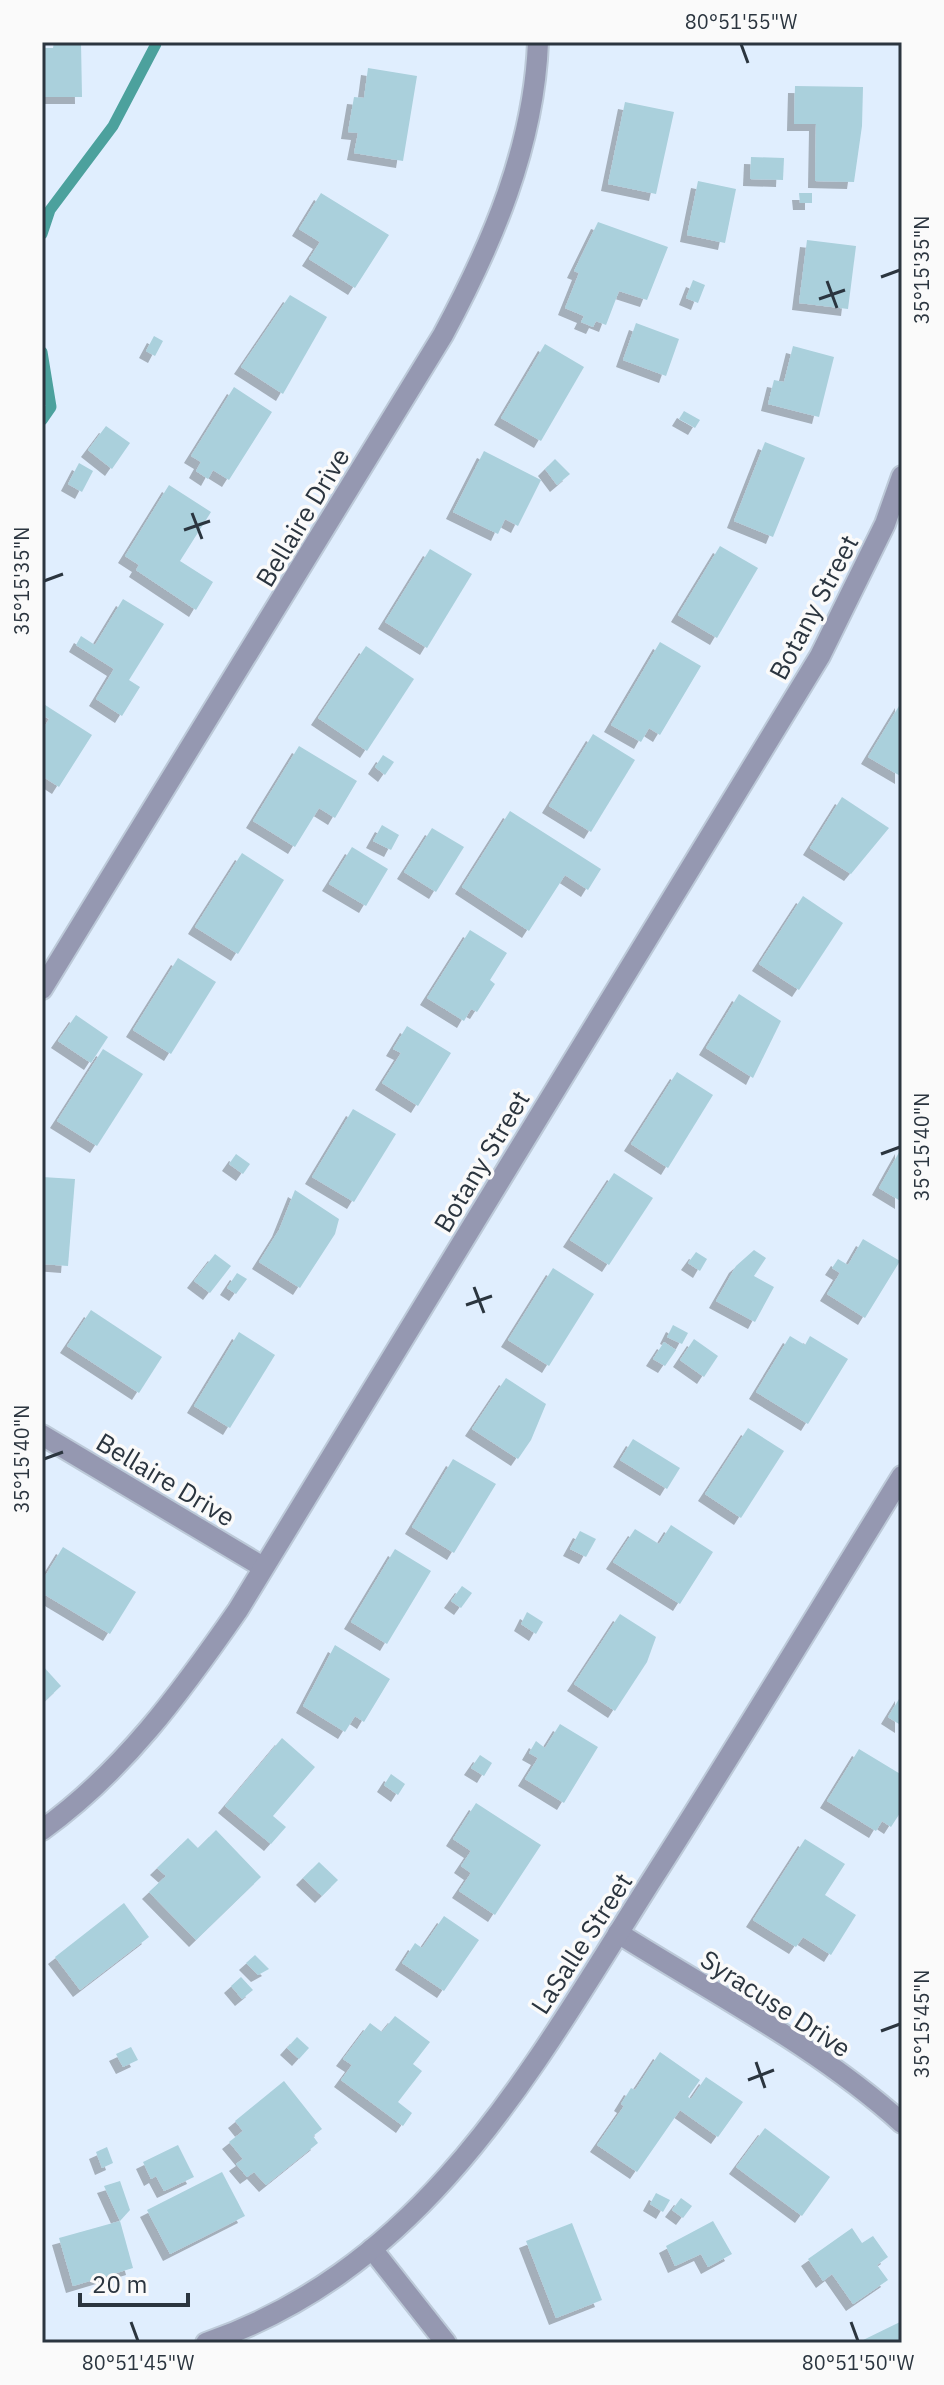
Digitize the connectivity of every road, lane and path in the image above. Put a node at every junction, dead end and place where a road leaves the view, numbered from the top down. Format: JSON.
{"nodes":[{"id":1,"x":538,"y":42,"type":"edge"},
{"id":2,"x":902,"y":476,"type":"edge"},
{"id":3,"x":42,"y":989,"type":"edge"},
{"id":4,"x":42,"y":1435,"type":"edge"},
{"id":5,"x":902,"y":1476,"type":"edge"},
{"id":6,"x":263,"y":1567,"type":"junction"},
{"id":7,"x":42,"y":1830,"type":"edge"},
{"id":8,"x":618,"y":1933,"type":"junction"},
{"id":9,"x":902,"y":2123,"type":"edge"},
{"id":10,"x":372,"y":2249,"type":"junction"},
{"id":11,"x":206,"y":2343,"type":"edge"},
{"id":12,"x":446,"y":2343,"type":"edge"}],
"edges":[{"from":1,"to":3,"type":"street","name":"Bellaire Drive"},
{"from":2,"to":6,"type":"street","name":"Botany Street"},
{"from":4,"to":6,"type":"street","name":"Bellaire Drive"},
{"from":5,"to":8,"type":"street","name":"LaSalle Street"},
{"from":6,"to":7,"type":"street","name":"Botany Street"},
{"from":8,"to":9,"type":"street","name":"Syracuse Drive"},
{"from":8,"to":10,"type":"street","name":"LaSalle Street"},
{"from":10,"to":11,"type":"street","name":"LaSalle Street"},
{"from":10,"to":12,"type":"street"}]}
